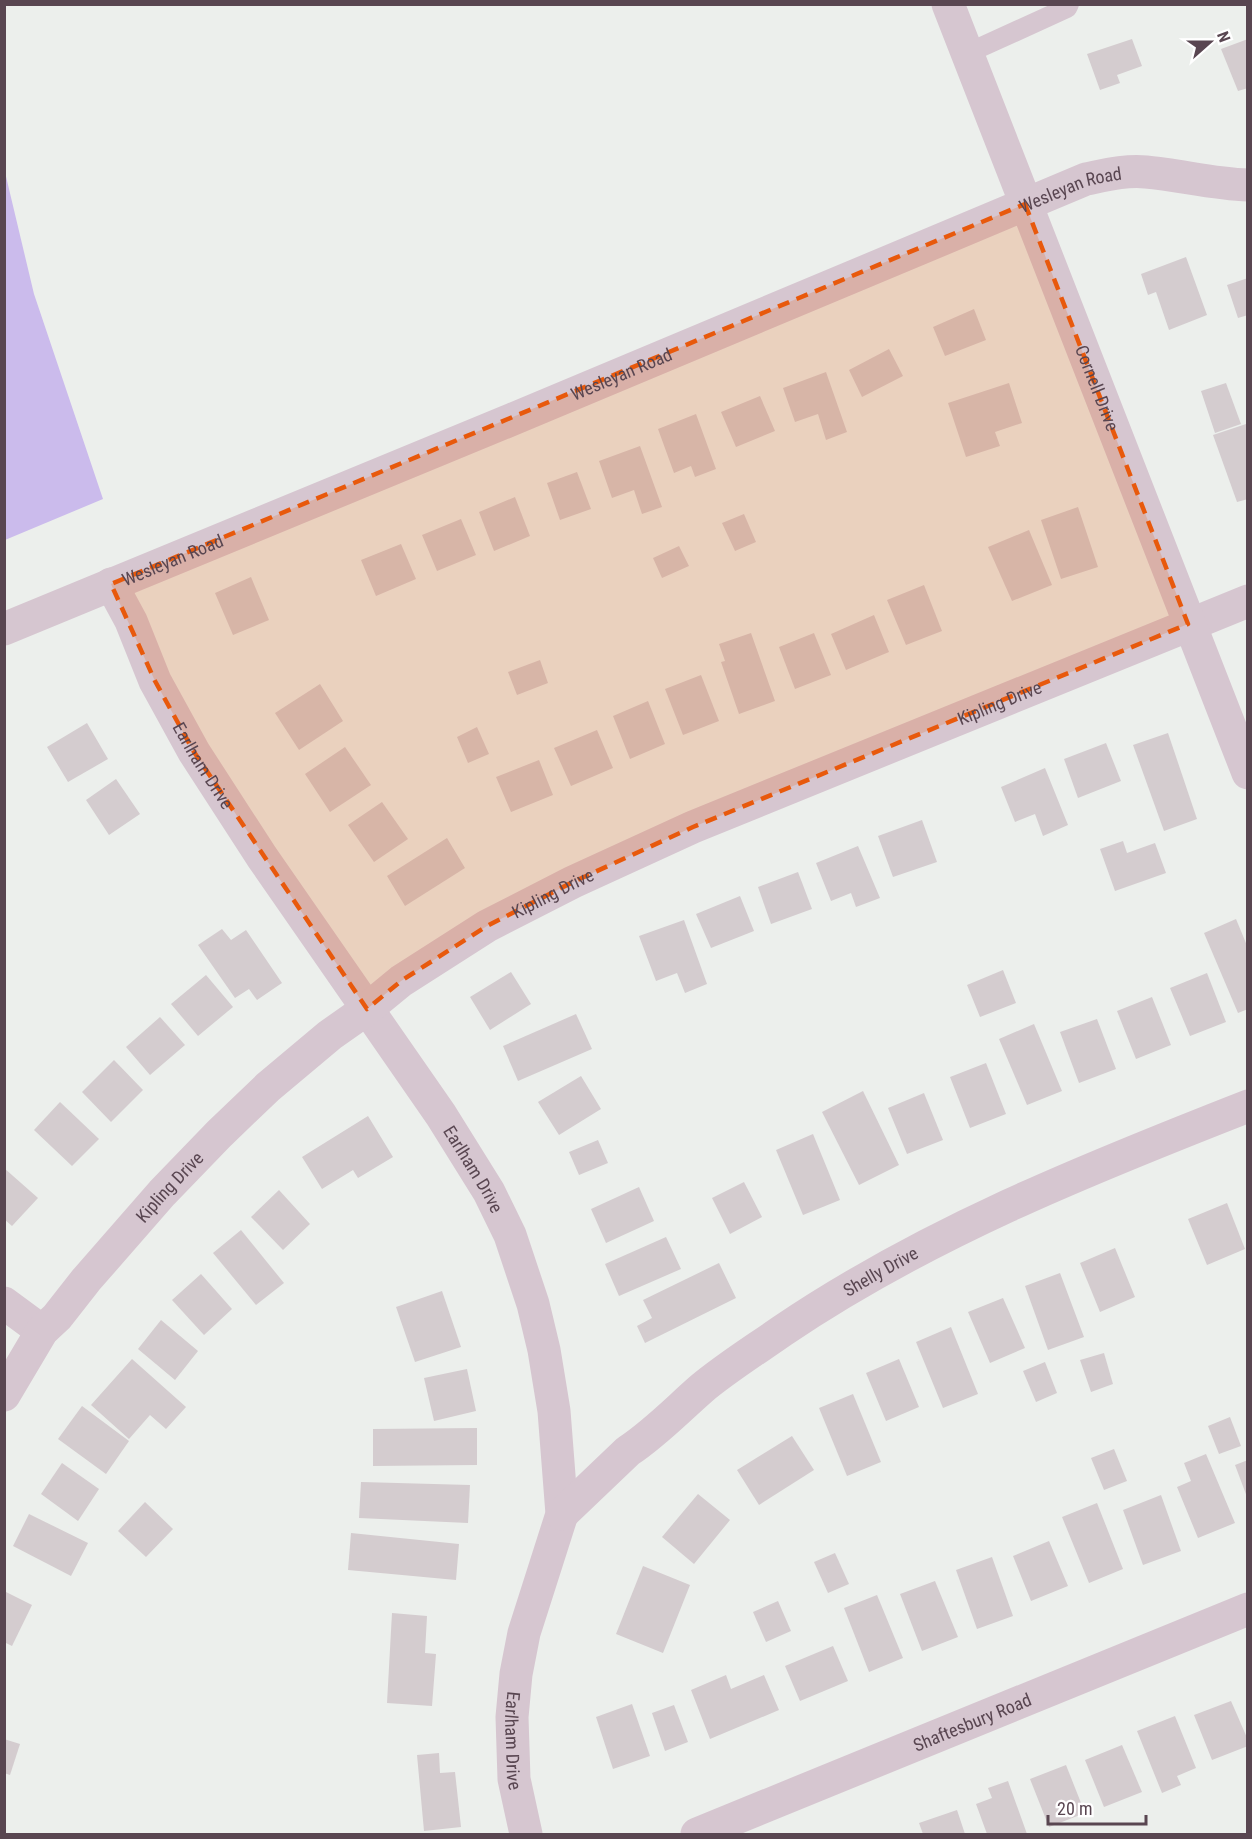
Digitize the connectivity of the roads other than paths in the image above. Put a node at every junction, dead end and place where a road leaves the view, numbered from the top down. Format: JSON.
{"nodes":[{"id":1,"x":948,"y":4,"type":"edge"},
{"id":2,"x":1068,"y":4,"type":"edge"},
{"id":3,"x":968,"y":53,"type":"junction"},
{"id":4,"x":1248,"y":185,"type":"edge"},
{"id":5,"x":1025,"y":204,"type":"junction"},
{"id":6,"x":111,"y":584,"type":"junction"},
{"id":7,"x":1248,"y":601,"type":"edge"},
{"id":8,"x":1188,"y":624,"type":"junction"},
{"id":9,"x":4,"y":629,"type":"edge"},
{"id":10,"x":1248,"y":773,"type":"edge"},
{"id":11,"x":367,"y":1009,"type":"junction"},
{"id":12,"x":1248,"y":1106,"type":"edge"},
{"id":13,"x":4,"y":1303,"type":"edge"},
{"id":14,"x":42,"y":1331,"type":"junction"},
{"id":15,"x":4,"y":1395,"type":"edge"},
{"id":16,"x":562,"y":1514,"type":"junction"},
{"id":17,"x":1248,"y":1609,"type":"edge"},
{"id":18,"x":526,"y":1834,"type":"edge"},
{"id":19,"x":697,"y":1834,"type":"edge"}],
"edges":[{"from":1,"to":3,"type":"street","name":"Cornell Drive"},
{"from":2,"to":3,"type":"lane"},
{"from":3,"to":5,"type":"street","name":"Cornell Drive"},
{"from":4,"to":5,"type":"street","name":"Wesleyan Road"},
{"from":5,"to":6,"type":"street","name":"Wesleyan Road"},
{"from":5,"to":8,"type":"street","name":"Cornell Drive"},
{"from":6,"to":9,"type":"street","name":"Wesleyan Road"},
{"from":6,"to":11,"type":"street","name":"Earlham Drive"},
{"from":7,"to":8,"type":"street","name":"Kipling Drive"},
{"from":8,"to":10,"type":"street","name":"Cornell Drive"},
{"from":8,"to":11,"type":"street","name":"Kipling Drive"},
{"from":11,"to":14,"type":"street","name":"Kipling Drive"},
{"from":11,"to":16,"type":"street","name":"Earlham Drive"},
{"from":12,"to":16,"type":"street","name":"Shelly Drive"},
{"from":13,"to":14,"type":"street"},
{"from":14,"to":15,"type":"street","name":"Kipling Drive"},
{"from":16,"to":18,"type":"street","name":"Earlham Drive"},
{"from":17,"to":19,"type":"street","name":"Shaftesbury Road"}]}
